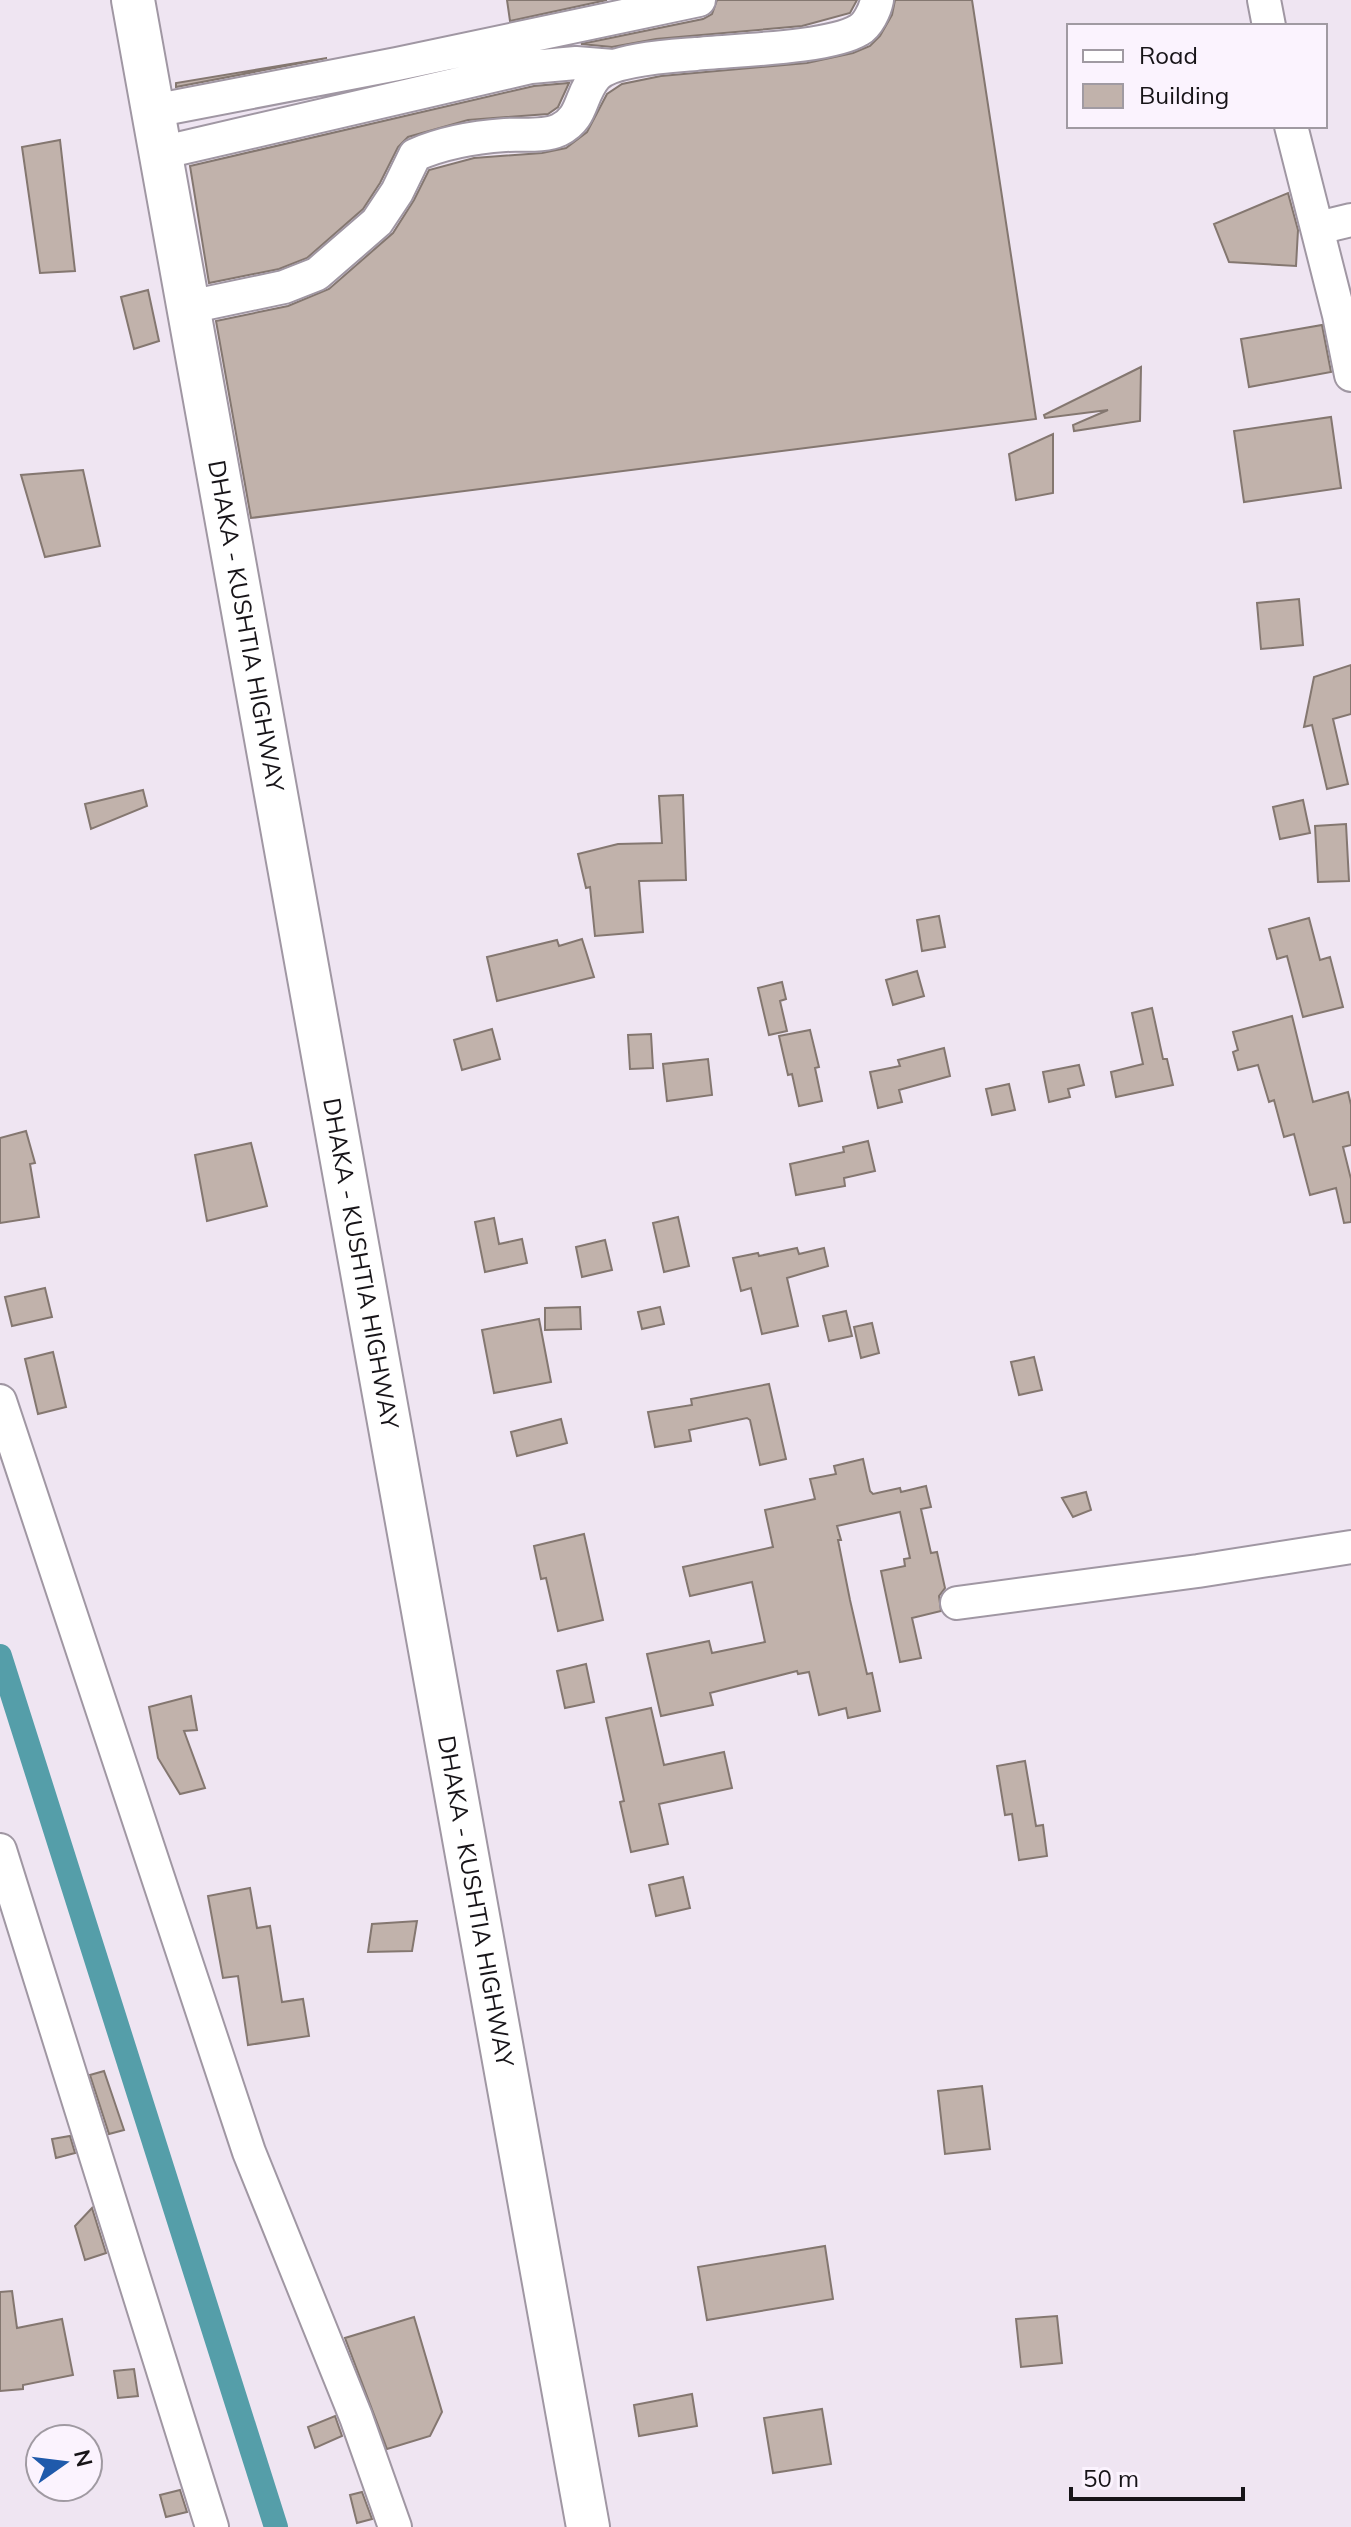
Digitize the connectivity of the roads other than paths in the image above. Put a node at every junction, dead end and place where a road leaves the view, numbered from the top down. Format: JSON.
{"nodes":[{"id":1,"x":133,"y":0,"type":"edge"},
{"id":2,"x":699,"y":0,"type":"edge"},
{"id":3,"x":877,"y":0,"type":"edge"},
{"id":4,"x":1264,"y":0,"type":"edge"},
{"id":5,"x":1269,"y":24,"type":"edge"},
{"id":6,"x":613,"y":66,"type":"junction"},
{"id":7,"x":153,"y":111,"type":"junction"},
{"id":8,"x":1292,"y":128,"type":"edge"},
{"id":9,"x":160,"y":153,"type":"junction"},
{"id":10,"x":1351,"y":220,"type":"edge"},
{"id":11,"x":1318,"y":228,"type":"junction"},
{"id":12,"x":189,"y":307,"type":"junction"},
{"id":13,"x":1351,"y":375,"type":"edge"},
{"id":14,"x":0,"y":1401,"type":"edge"},
{"id":15,"x":1351,"y":1547,"type":"edge"},
{"id":16,"x":957,"y":1603,"type":"dead end"},
{"id":17,"x":0,"y":1850,"type":"edge"},
{"id":18,"x":212,"y":2527,"type":"edge"},
{"id":19,"x":395,"y":2527,"type":"edge"},
{"id":20,"x":588,"y":2527,"type":"edge"}],
"edges":[{"from":1,"to":7,"type":"main road","name":"DHAKA - KUSHTIA HIGHWAY"},
{"from":2,"to":7,"type":"street"},
{"from":3,"to":6,"type":"street"},
{"from":4,"to":5,"type":"street"},
{"from":6,"to":9,"type":"street"},
{"from":6,"to":12,"type":"street"},
{"from":7,"to":9,"type":"main road","name":"DHAKA - KUSHTIA HIGHWAY"},
{"from":8,"to":11,"type":"street"},
{"from":9,"to":12,"type":"main road","name":"DHAKA - KUSHTIA HIGHWAY"},
{"from":10,"to":11,"type":"street"},
{"from":11,"to":13,"type":"street"},
{"from":12,"to":20,"type":"main road","name":"DHAKA - KUSHTIA HIGHWAY"},
{"from":14,"to":19,"type":"street"},
{"from":15,"to":16,"type":"street"},
{"from":17,"to":18,"type":"street"}]}
